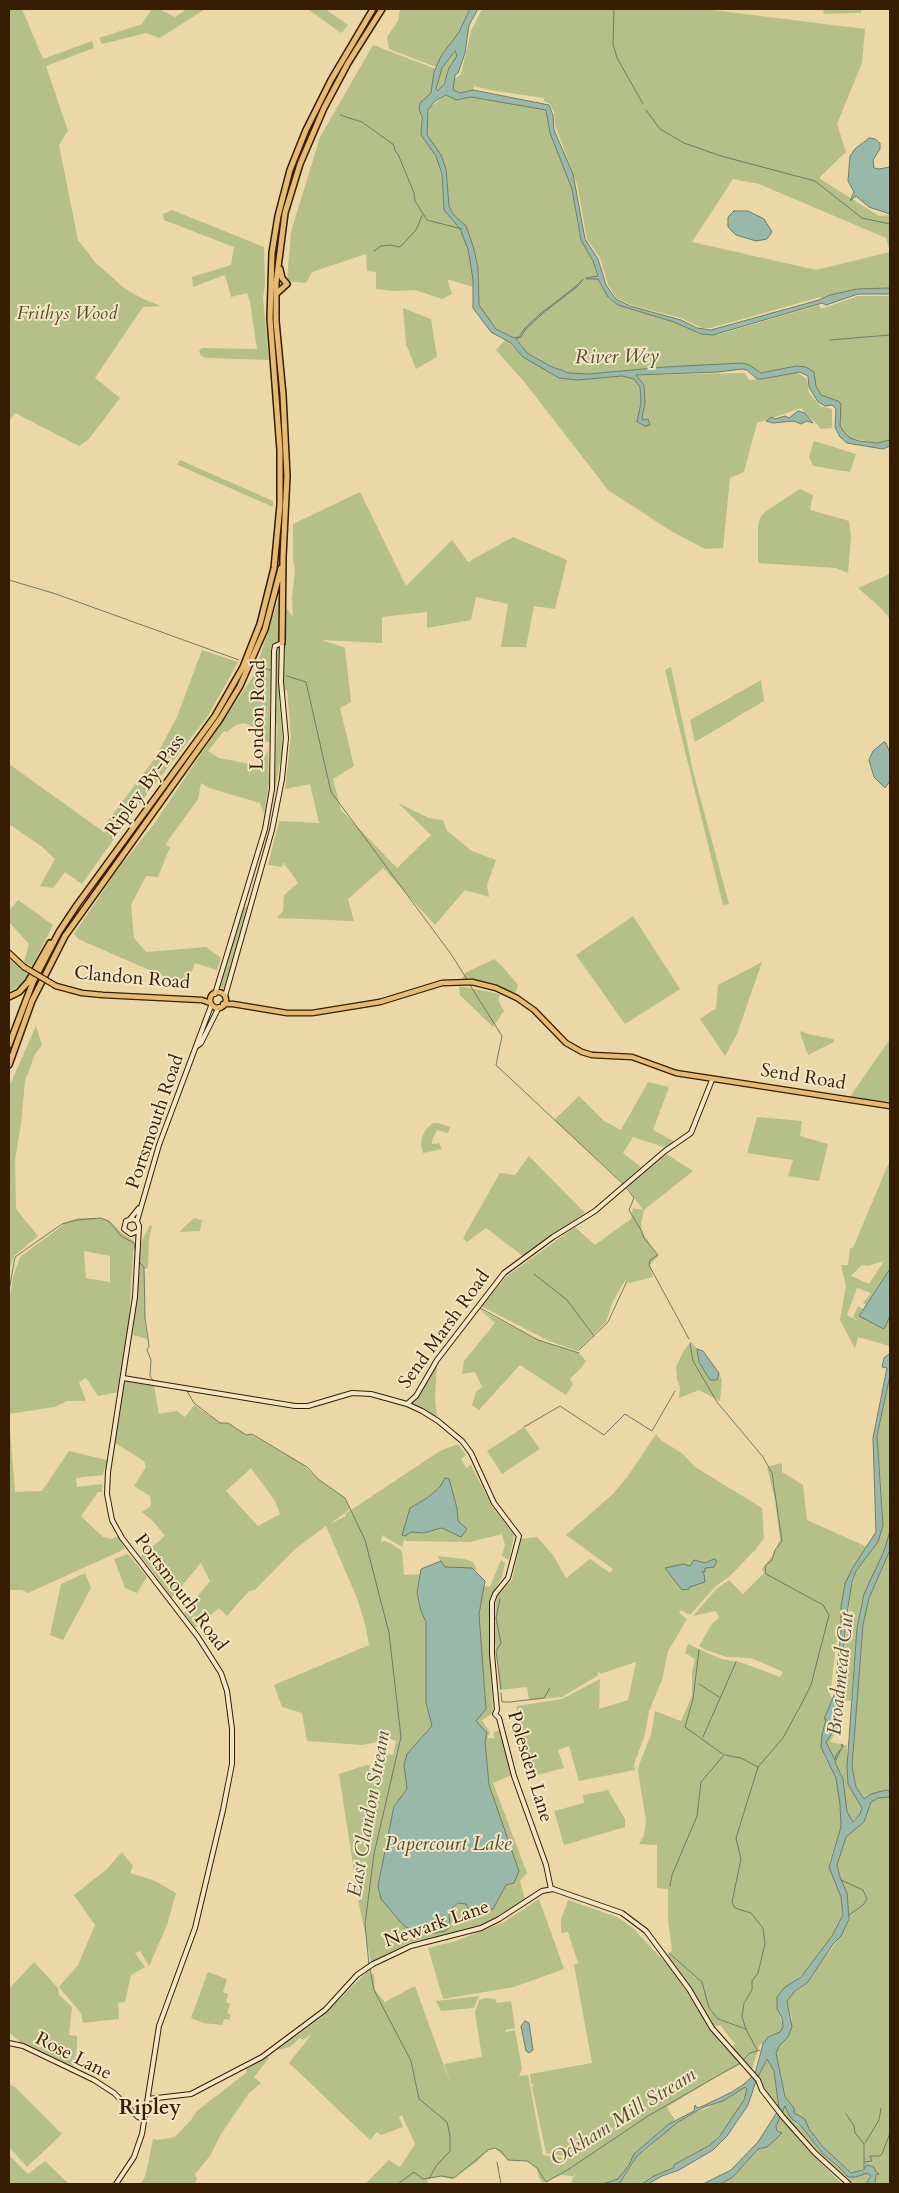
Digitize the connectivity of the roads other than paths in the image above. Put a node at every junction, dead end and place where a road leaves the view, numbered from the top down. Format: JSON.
{"nodes":[{"id":1,"x":370,"y":9,"type":"edge"},
{"id":2,"x":374,"y":9,"type":"edge"},
{"id":3,"x":382,"y":9,"type":"edge"},
{"id":4,"x":354,"y":38,"type":"junction"},
{"id":5,"x":280,"y":251,"type":"junction"},
{"id":6,"x":276,"y":294,"type":"junction"},
{"id":7,"x":283,"y":557,"type":"junction"},
{"id":8,"x":282,"y":643,"type":"junction"},
{"id":9,"x":59,"y":932,"type":"junction"},
{"id":10,"x":9,"y":953,"type":"edge"},
{"id":11,"x":9,"y":997,"type":"edge"},
{"id":12,"x":226,"y":997,"type":"junction"},
{"id":13,"x":212,"y":1000,"type":"junction"},
{"id":14,"x":233,"y":1004,"type":"junction"},
{"id":15,"x":221,"y":1006,"type":"junction"},
{"id":16,"x":9,"y":1045,"type":"edge"},
{"id":17,"x":197,"y":1047,"type":"junction"},
{"id":18,"x":9,"y":1065,"type":"edge"},
{"id":19,"x":712,"y":1080,"type":"junction"},
{"id":20,"x":890,"y":1106,"type":"edge"},
{"id":21,"x":141,"y":1206,"type":"junction"},
{"id":22,"x":130,"y":1219,"type":"junction"},
{"id":23,"x":136,"y":1221,"type":"junction"},
{"id":24,"x":138,"y":1231,"type":"junction"},
{"id":25,"x":130,"y":1234,"type":"junction"},
{"id":26,"x":138,"y":1245,"type":"junction"},
{"id":27,"x":123,"y":1378,"type":"junction"},
{"id":28,"x":407,"y":1404,"type":"junction"},
{"id":29,"x":551,"y":1889,"type":"junction"},
{"id":30,"x":9,"y":2043,"type":"edge"},
{"id":31,"x":148,"y":2099,"type":"junction"},
{"id":32,"x":145,"y":2120,"type":"junction"},
{"id":33,"x":116,"y":2184,"type":"edge"},
{"id":34,"x":849,"y":2184,"type":"edge"}],
"edges":[{"from":1,"to":4,"type":"highway"},
{"from":2,"to":4,"type":"highway"},
{"from":3,"to":5,"type":"highway"},
{"from":4,"to":9,"type":"highway","name":"Ripley By-Pass"},
{"from":5,"to":6,"type":"highway"},
{"from":5,"to":6,"type":"highway"},
{"from":6,"to":7,"type":"highway"},
{"from":7,"to":8,"type":"highway"},
{"from":7,"to":18,"type":"highway","name":"Ripley By-Pass"},
{"from":8,"to":12,"type":"main road","name":"London Road"},
{"from":8,"to":13,"type":"main road","name":"London Road"},
{"from":9,"to":11,"type":"highway"},
{"from":9,"to":16,"type":"highway","name":"Ripley By-Pass"},
{"from":10,"to":13,"type":"main road","name":"Clandon Road","bridge":true},
{"from":12,"to":13,"type":"main road"},
{"from":12,"to":14,"type":"main road"},
{"from":12,"to":15,"type":"main road"},
{"from":13,"to":15,"type":"main road","name":"Send Road"},
{"from":13,"to":17,"type":"main road","name":"Portsmouth Road"},
{"from":14,"to":15,"type":"main road","name":"Send Road"},
{"from":14,"to":19,"type":"main road","name":"Send Road"},
{"from":15,"to":17,"type":"main road","name":"Portsmouth Road"},
{"from":17,"to":21,"type":"main road","name":"Portsmouth Road"},
{"from":19,"to":20,"type":"main road","name":"Send Road"},
{"from":19,"to":28,"type":"main road","name":"Send Marsh Road"},
{"from":21,"to":22,"type":"main road","name":"Portsmouth Road"},
{"from":21,"to":23,"type":"main road","name":"Portsmouth Road"},
{"from":22,"to":23,"type":"main road"},
{"from":22,"to":25,"type":"main road"},
{"from":23,"to":24,"type":"main road","name":"Portsmouth Road"},
{"from":24,"to":25,"type":"main road"},
{"from":24,"to":26,"type":"main road","name":"Portsmouth Road"},
{"from":25,"to":26,"type":"main road"},
{"from":26,"to":27,"type":"main road","name":"Portsmouth Road"},
{"from":27,"to":28,"type":"main road","name":"Send Marsh Road"},
{"from":27,"to":31,"type":"main road","name":"Portsmouth Road"},
{"from":28,"to":29,"type":"main road","name":"Polesden Lane"},
{"from":29,"to":31,"type":"main road","name":"Newark Lane"},
{"from":29,"to":34,"type":"main road"},
{"from":30,"to":32,"type":"main road","name":"Rose Lane"},
{"from":31,"to":32,"type":"main road","name":"Portsmouth Road"},
{"from":32,"to":33,"type":"main road","name":"Portsmouth Road"}]}
